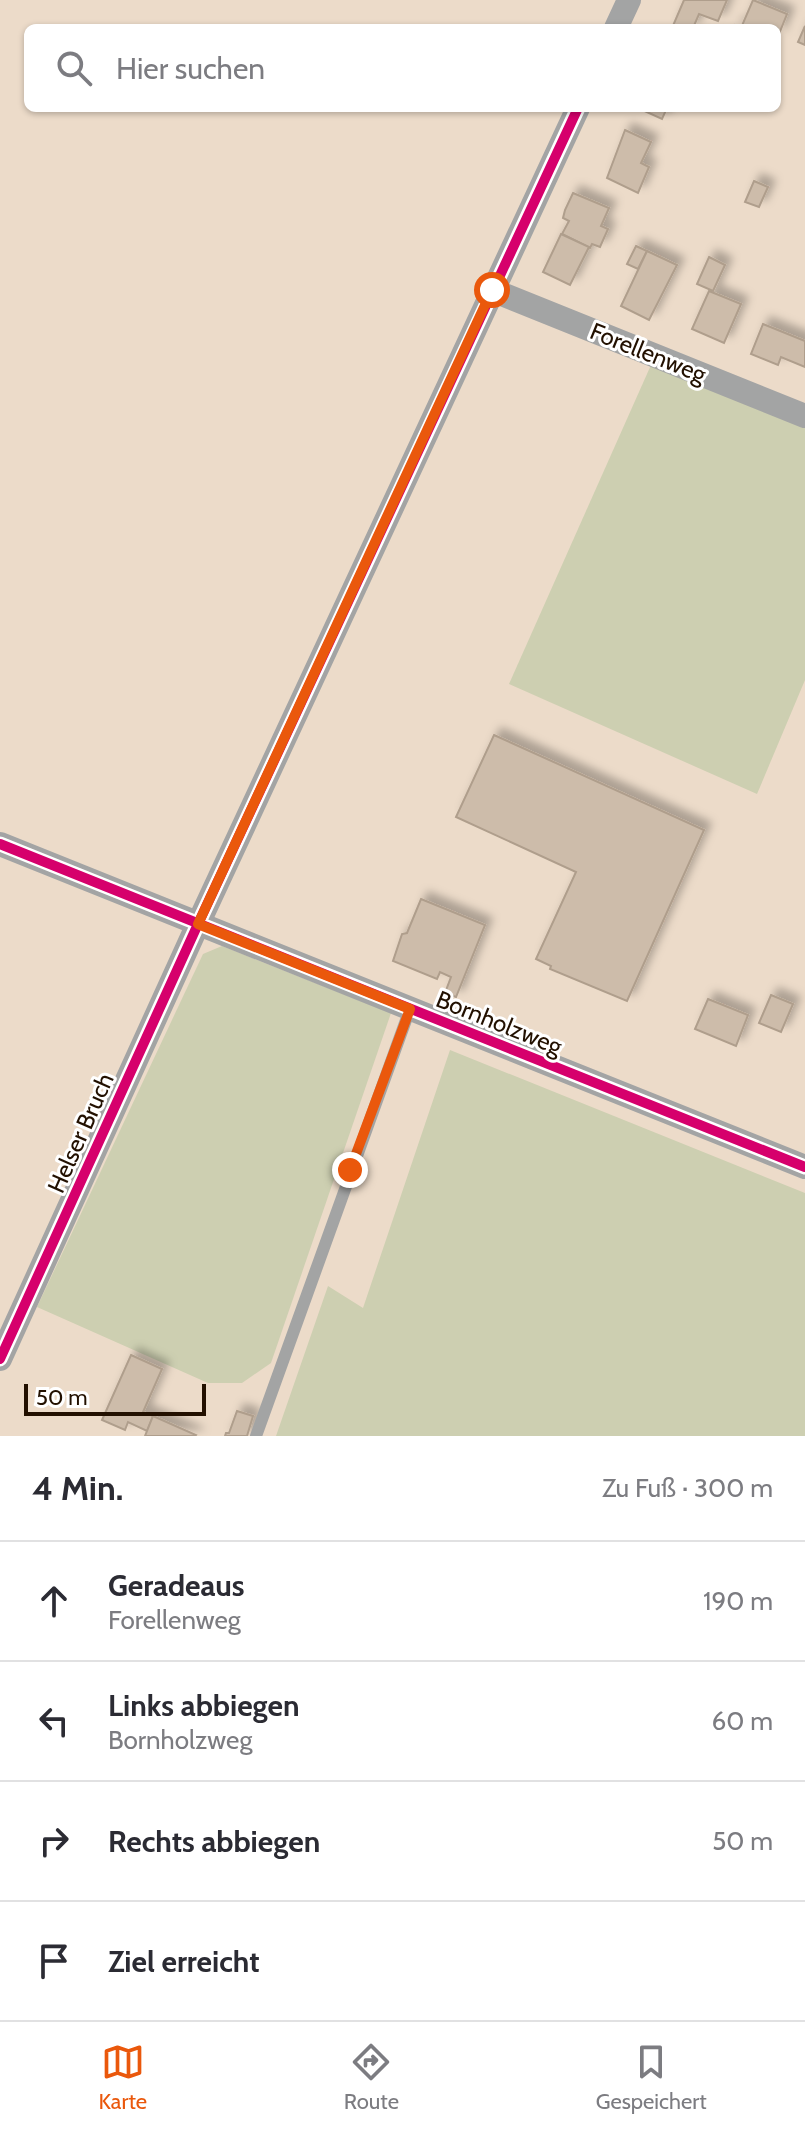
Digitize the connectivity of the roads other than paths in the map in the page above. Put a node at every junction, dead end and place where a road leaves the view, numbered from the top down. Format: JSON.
{"nodes":[{"id":1,"x":629,"y":0,"type":"edge"},
{"id":2,"x":618,"y":24,"type":"edge"},
{"id":3,"x":576,"y":112,"type":"edge"},
{"id":4,"x":492,"y":290,"type":"junction"},
{"id":5,"x":805,"y":416,"type":"edge"},
{"id":6,"x":0,"y":844,"type":"edge"},
{"id":7,"x":198,"y":924,"type":"junction"},
{"id":8,"x":410,"y":1009,"type":"junction"},
{"id":9,"x":805,"y":1167,"type":"edge"},
{"id":10,"x":0,"y":1359,"type":"edge"},
{"id":11,"x":256,"y":1436,"type":"edge"}],
"edges":[{"from":1,"to":2,"type":"street"},
{"from":3,"to":4,"type":"street"},
{"from":4,"to":5,"type":"street","name":"Forellenweg"},
{"from":4,"to":7,"type":"street"},
{"from":6,"to":7,"type":"street","name":"Bornholzweg"},
{"from":7,"to":8,"type":"street","name":"Bornholzweg"},
{"from":7,"to":10,"type":"street","name":"Helser Bruch"},
{"from":8,"to":9,"type":"street","name":"Bornholzweg"},
{"from":8,"to":11,"type":"lane"}]}
